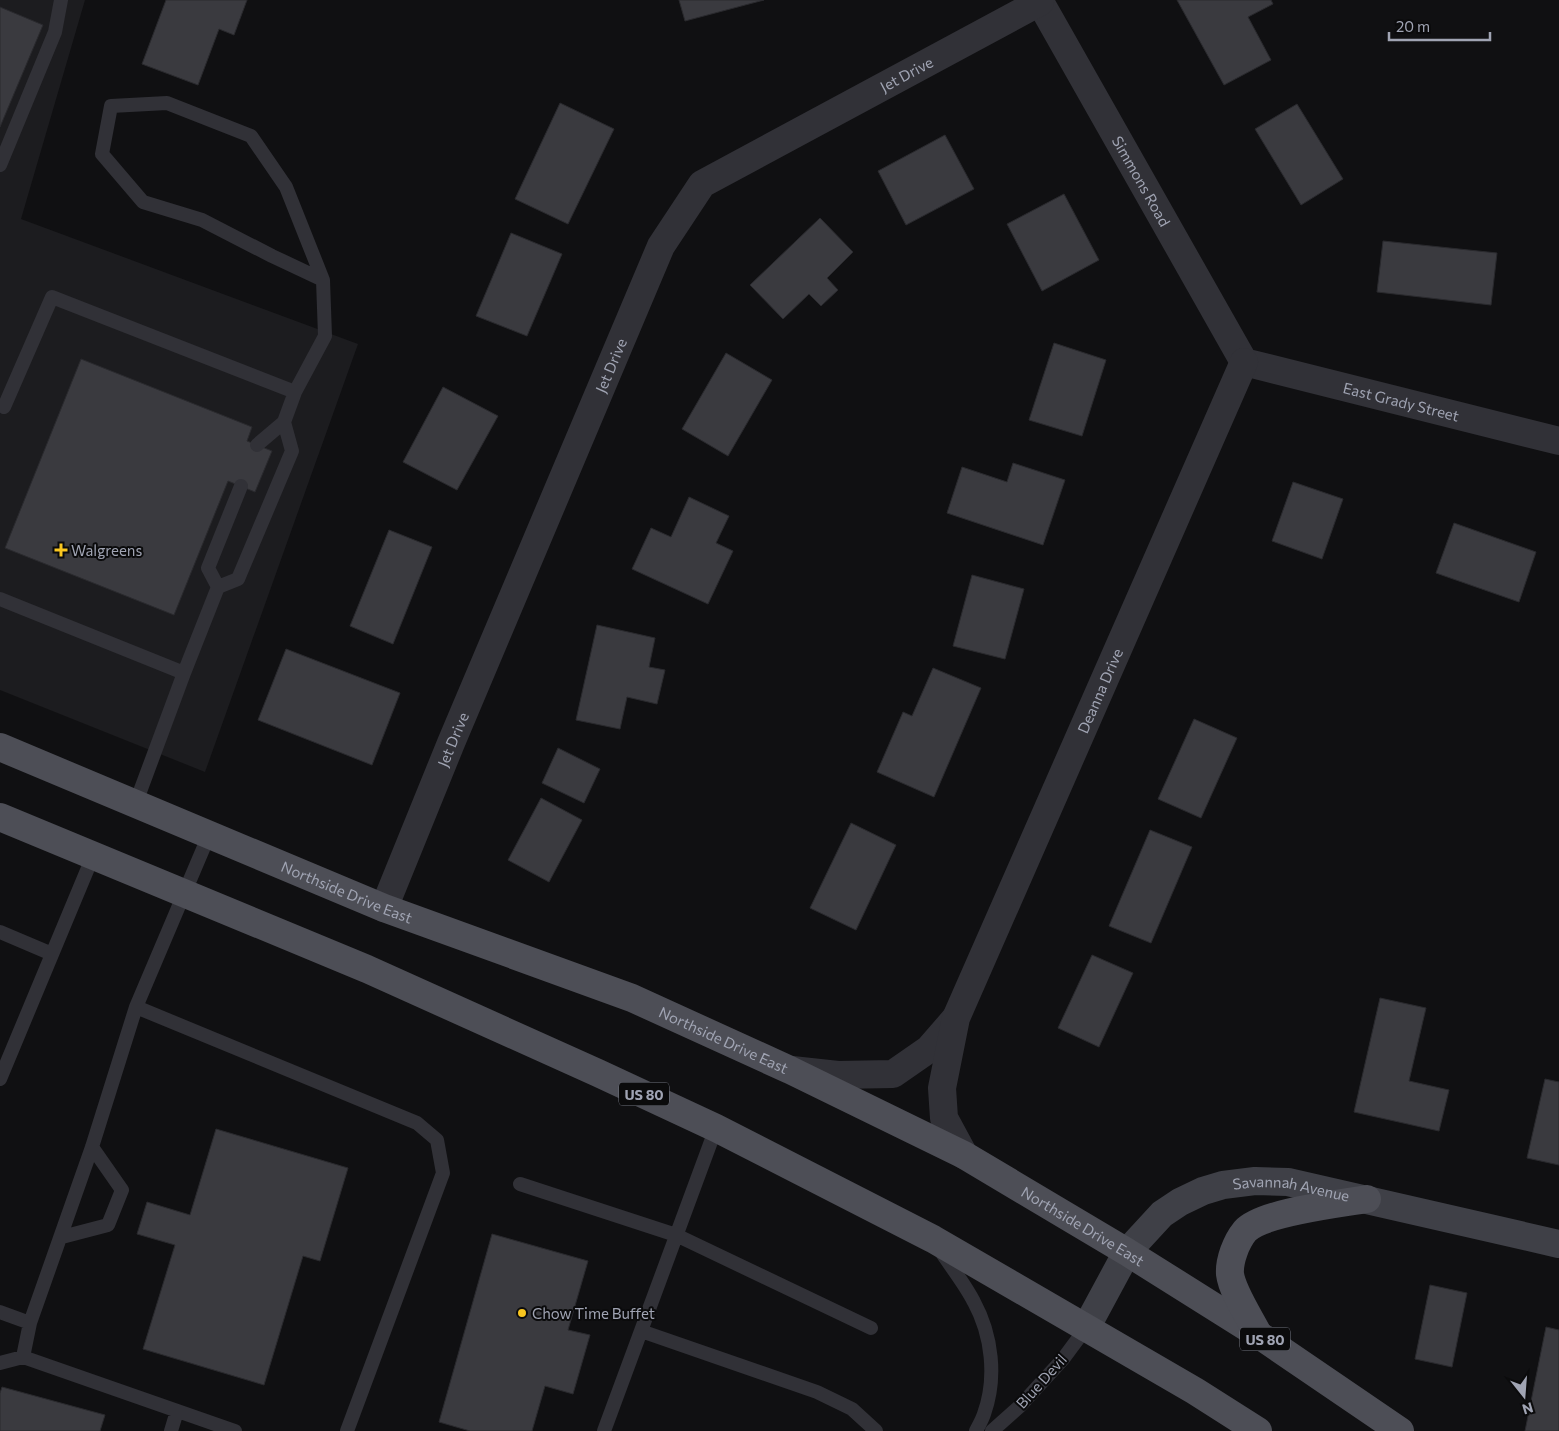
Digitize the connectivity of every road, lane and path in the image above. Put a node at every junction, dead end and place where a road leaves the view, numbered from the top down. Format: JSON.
{"nodes":[{"id":1,"x":61,"y":0,"type":"edge"},
{"id":2,"x":1040,"y":1,"type":"edge"},
{"id":3,"x":0,"y":165,"type":"edge"},
{"id":4,"x":323,"y":280,"type":"junction"},
{"id":5,"x":1244,"y":362,"type":"junction"},
{"id":6,"x":295,"y":392,"type":"junction"},
{"id":7,"x":1,"y":411,"type":"edge"},
{"id":8,"x":284,"y":422,"type":"junction"},
{"id":9,"x":1559,"y":441,"type":"edge"},
{"id":10,"x":257,"y":445,"type":"dead end"},
{"id":11,"x":241,"y":486,"type":"dead end"},
{"id":12,"x":218,"y":587,"type":"junction"},
{"id":13,"x":0,"y":600,"type":"edge"},
{"id":14,"x":184,"y":674,"type":"junction"},
{"id":15,"x":0,"y":747,"type":"edge"},
{"id":16,"x":135,"y":805,"type":"junction"},
{"id":17,"x":0,"y":817,"type":"edge"},
{"id":18,"x":208,"y":835,"type":"junction"},
{"id":19,"x":93,"y":856,"type":"junction"},
{"id":20,"x":183,"y":893,"type":"junction"},
{"id":21,"x":384,"y":908,"type":"junction"},
{"id":22,"x":0,"y":932,"type":"edge"},
{"id":23,"x":52,"y":954,"type":"junction"},
{"id":24,"x":136,"y":1007,"type":"junction"},
{"id":25,"x":956,"y":1018,"type":"junction"},
{"id":26,"x":790,"y":1070,"type":"junction"},
{"id":27,"x":0,"y":1079,"type":"edge"},
{"id":28,"x":716,"y":1128,"type":"junction"},
{"id":29,"x":92,"y":1147,"type":"junction"},
{"id":30,"x":964,"y":1155,"type":"junction"},
{"id":31,"x":520,"y":1184,"type":"dead end"},
{"id":32,"x":1367,"y":1199,"type":"junction"},
{"id":33,"x":676,"y":1235,"type":"junction"},
{"id":34,"x":62,"y":1237,"type":"junction"},
{"id":35,"x":933,"y":1239,"type":"junction"},
{"id":36,"x":1559,"y":1244,"type":"edge"},
{"id":37,"x":1128,"y":1252,"type":"junction"},
{"id":38,"x":0,"y":1312,"type":"edge"},
{"id":39,"x":30,"y":1323,"type":"junction"},
{"id":40,"x":871,"y":1328,"type":"dead end"},
{"id":41,"x":1086,"y":1328,"type":"junction"},
{"id":42,"x":641,"y":1331,"type":"junction"},
{"id":43,"x":1259,"y":1335,"type":"junction"},
{"id":44,"x":23,"y":1357,"type":"junction"},
{"id":45,"x":0,"y":1362,"type":"edge"},
{"id":46,"x":177,"y":1411,"type":"junction"},
{"id":47,"x":171,"y":1431,"type":"edge"},
{"id":48,"x":235,"y":1431,"type":"edge"},
{"id":49,"x":347,"y":1431,"type":"edge"},
{"id":50,"x":604,"y":1431,"type":"edge"},
{"id":51,"x":876,"y":1431,"type":"edge"},
{"id":52,"x":976,"y":1431,"type":"edge"},
{"id":53,"x":992,"y":1431,"type":"edge"},
{"id":54,"x":1258,"y":1431,"type":"edge"},
{"id":55,"x":1400,"y":1431,"type":"edge"}],
"edges":[{"from":1,"to":3,"type":"lane"},
{"from":2,"to":5,"type":"street","name":"Simmons Road"},
{"from":2,"to":21,"type":"street","name":"Jet Drive"},
{"from":4,"to":4,"type":"lane"},
{"from":4,"to":6,"type":"lane"},
{"from":5,"to":9,"type":"street","name":"East Grady Street"},
{"from":5,"to":25,"type":"street","name":"Deanna Drive"},
{"from":6,"to":7,"type":"lane"},
{"from":6,"to":8,"type":"lane"},
{"from":8,"to":10,"type":"lane"},
{"from":8,"to":12,"type":"lane"},
{"from":11,"to":12,"type":"lane"},
{"from":12,"to":14,"type":"lane"},
{"from":13,"to":14,"type":"lane"},
{"from":14,"to":16,"type":"lane"},
{"from":15,"to":16,"type":"main road","name":"Northside Drive East","number":"US 80"},
{"from":16,"to":18,"type":"main road","name":"Northside Drive East","number":"US 80"},
{"from":17,"to":19,"type":"main road","number":"US 80"},
{"from":18,"to":20,"type":"lane"},
{"from":18,"to":21,"type":"main road","name":"Northside Drive East","number":"US 80"},
{"from":19,"to":20,"type":"main road","number":"US 80"},
{"from":19,"to":23,"type":"lane"},
{"from":20,"to":24,"type":"lane"},
{"from":20,"to":28,"type":"main road","number":"US 80"},
{"from":21,"to":26,"type":"main road","name":"Northside Drive East","number":"US 80"},
{"from":22,"to":23,"type":"lane"},
{"from":23,"to":27,"type":"lane"},
{"from":24,"to":29,"type":"lane"},
{"from":24,"to":49,"type":"lane"},
{"from":25,"to":26,"type":"street","name":"Deanna Drive"},
{"from":25,"to":30,"type":"street","name":"Deanna Drive"},
{"from":26,"to":30,"type":"main road","name":"Northside Drive East","number":"US 80"},
{"from":28,"to":33,"type":"lane"},
{"from":28,"to":35,"type":"main road","number":"US 80"},
{"from":29,"to":34,"type":"lane"},
{"from":29,"to":34,"type":"lane"},
{"from":30,"to":37,"type":"main road","name":"Northside Drive East","number":"US 80"},
{"from":31,"to":33,"type":"lane"},
{"from":32,"to":36,"type":"street","name":"Savannah Avenue"},
{"from":32,"to":37,"type":"street","name":"Savannah Avenue"},
{"from":32,"to":43,"type":"main road"},
{"from":33,"to":40,"type":"lane"},
{"from":33,"to":42,"type":"lane"},
{"from":34,"to":39,"type":"lane"},
{"from":35,"to":41,"type":"main road","number":"US 80"},
{"from":35,"to":52,"type":"lane"},
{"from":37,"to":41,"type":"street","name":"Savannah Avenue"},
{"from":37,"to":43,"type":"main road","name":"Northside Drive East","number":"US 80"},
{"from":38,"to":39,"type":"lane"},
{"from":39,"to":44,"type":"lane"},
{"from":41,"to":53,"type":"lane","name":"Blue Devil"},
{"from":41,"to":54,"type":"main road","number":"US 80"},
{"from":42,"to":50,"type":"lane"},
{"from":42,"to":51,"type":"lane"},
{"from":43,"to":55,"type":"main road","name":"Northside Drive East","number":"US 80"},
{"from":44,"to":45,"type":"lane"},
{"from":44,"to":46,"type":"lane"},
{"from":46,"to":47,"type":"lane"},
{"from":46,"to":48,"type":"lane"}]}
